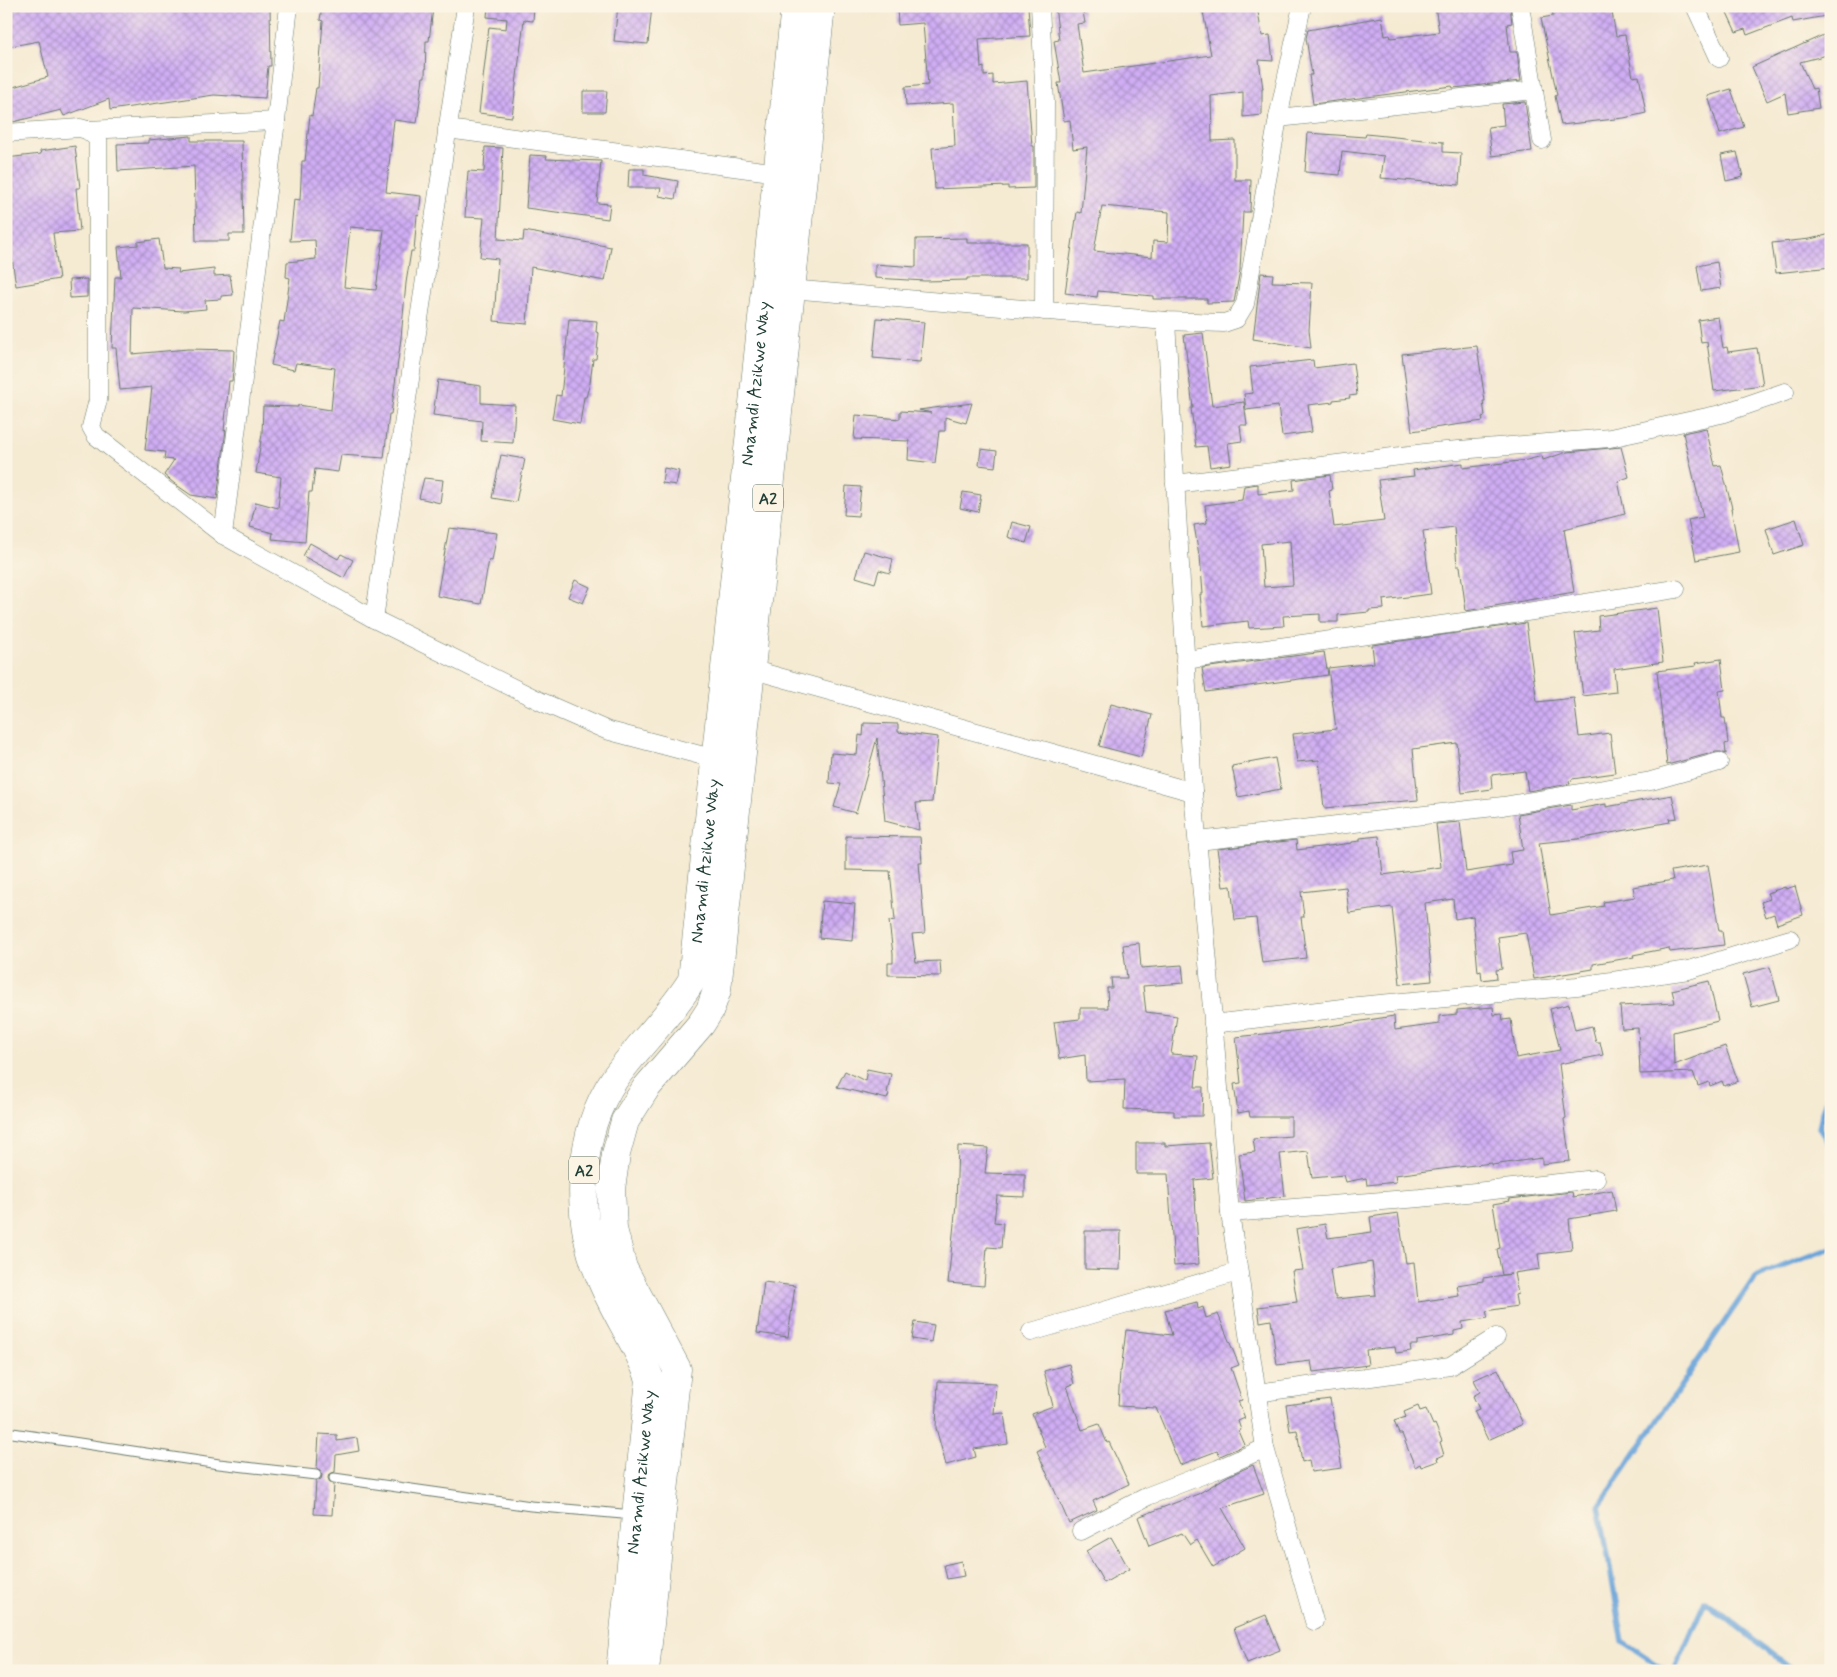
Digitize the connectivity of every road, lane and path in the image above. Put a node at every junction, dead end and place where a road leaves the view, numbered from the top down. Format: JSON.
{"nodes":[{"id":1,"x":289,"y":6,"type":"edge"},
{"id":2,"x":466,"y":6,"type":"edge"},
{"id":3,"x":795,"y":6,"type":"edge"},
{"id":4,"x":821,"y":6,"type":"edge"},
{"id":5,"x":1040,"y":6,"type":"edge"},
{"id":6,"x":1302,"y":6,"type":"edge"},
{"id":7,"x":1520,"y":6,"type":"edge"},
{"id":8,"x":1694,"y":6,"type":"edge"},
{"id":9,"x":1719,"y":58,"type":"dead end"},
{"id":10,"x":1534,"y":90,"type":"junction"},
{"id":11,"x":1278,"y":118,"type":"junction"},
{"id":12,"x":276,"y":121,"type":"junction"},
{"id":13,"x":447,"y":129,"type":"junction"},
{"id":14,"x":86,"y":130,"type":"junction"},
{"id":15,"x":6,"y":133,"type":"edge"},
{"id":16,"x":1542,"y":140,"type":"dead end"},
{"id":17,"x":778,"y":173,"type":"junction"},
{"id":18,"x":790,"y":289,"type":"junction"},
{"id":19,"x":1044,"y":311,"type":"junction"},
{"id":20,"x":1166,"y":321,"type":"junction"},
{"id":21,"x":1785,"y":392,"type":"dead end"},
{"id":22,"x":1175,"y":484,"type":"junction"},
{"id":23,"x":223,"y":535,"type":"junction"},
{"id":24,"x":1676,"y":589,"type":"dead end"},
{"id":25,"x":374,"y":619,"type":"junction"},
{"id":26,"x":1185,"y":660,"type":"junction"},
{"id":27,"x":750,"y":669,"type":"junction"},
{"id":28,"x":715,"y":759,"type":"junction"},
{"id":29,"x":1719,"y":762,"type":"dead end"},
{"id":30,"x":1194,"y":792,"type":"junction"},
{"id":31,"x":1198,"y":841,"type":"junction"},
{"id":32,"x":1790,"y":938,"type":"dead end"},
{"id":33,"x":1213,"y":1024,"type":"junction"},
{"id":34,"x":1596,"y":1180,"type":"dead end"},
{"id":35,"x":1230,"y":1213,"type":"junction"},
{"id":36,"x":1238,"y":1272,"type":"junction"},
{"id":37,"x":1031,"y":1332,"type":"dead end"},
{"id":38,"x":1496,"y":1337,"type":"dead end"},
{"id":39,"x":1257,"y":1393,"type":"junction"},
{"id":40,"x":6,"y":1432,"type":"edge"},
{"id":41,"x":1265,"y":1448,"type":"junction"},
{"id":42,"x":316,"y":1475,"type":"dead end"},
{"id":43,"x":334,"y":1478,"type":"dead end"},
{"id":44,"x":636,"y":1515,"type":"junction"},
{"id":45,"x":1081,"y":1530,"type":"dead end"},
{"id":46,"x":1314,"y":1621,"type":"dead end"},
{"id":47,"x":620,"y":1671,"type":"edge"},
{"id":48,"x":645,"y":1671,"type":"edge"}],
"edges":[{"from":1,"to":12,"type":"street"},
{"from":2,"to":13,"type":"street"},
{"from":3,"to":17,"type":"highway","name":"Nnamdi Azikwe Way","number":"A2"},
{"from":4,"to":18,"type":"highway","name":"Nnamdi Azikwe Way","number":"A2"},
{"from":5,"to":19,"type":"street"},
{"from":6,"to":11,"type":"street"},
{"from":7,"to":10,"type":"street"},
{"from":8,"to":9,"type":"street"},
{"from":10,"to":11,"type":"street"},
{"from":10,"to":16,"type":"street"},
{"from":11,"to":20,"type":"street"},
{"from":12,"to":14,"type":"street"},
{"from":12,"to":23,"type":"street"},
{"from":13,"to":17,"type":"street"},
{"from":13,"to":25,"type":"street"},
{"from":14,"to":15,"type":"street"},
{"from":14,"to":23,"type":"street"},
{"from":17,"to":28,"type":"highway","name":"Nnamdi Azikwe Way","number":"A2"},
{"from":18,"to":19,"type":"street"},
{"from":18,"to":27,"type":"highway","name":"Nnamdi Azikwe Way","number":"A2"},
{"from":19,"to":20,"type":"street"},
{"from":20,"to":22,"type":"street"},
{"from":21,"to":22,"type":"street"},
{"from":22,"to":26,"type":"street"},
{"from":23,"to":25,"type":"street"},
{"from":24,"to":26,"type":"street"},
{"from":25,"to":28,"type":"street"},
{"from":26,"to":30,"type":"street"},
{"from":27,"to":30,"type":"street"},
{"from":27,"to":48,"type":"highway","name":"Nnamdi Azikwe Way","number":"A2"},
{"from":28,"to":44,"type":"highway","name":"Nnamdi Azikwe Way","number":"A2"},
{"from":29,"to":31,"type":"street"},
{"from":30,"to":31,"type":"street"},
{"from":31,"to":33,"type":"street"},
{"from":32,"to":33,"type":"street"},
{"from":33,"to":35,"type":"street"},
{"from":34,"to":35,"type":"street"},
{"from":35,"to":36,"type":"street"},
{"from":36,"to":37,"type":"street"},
{"from":36,"to":39,"type":"street"},
{"from":38,"to":39,"type":"street"},
{"from":39,"to":41,"type":"street"},
{"from":40,"to":42,"type":"lane"},
{"from":41,"to":45,"type":"street"},
{"from":41,"to":46,"type":"street"},
{"from":43,"to":44,"type":"lane"},
{"from":44,"to":47,"type":"highway","name":"Nnamdi Azikwe Way","number":"A2"}]}
